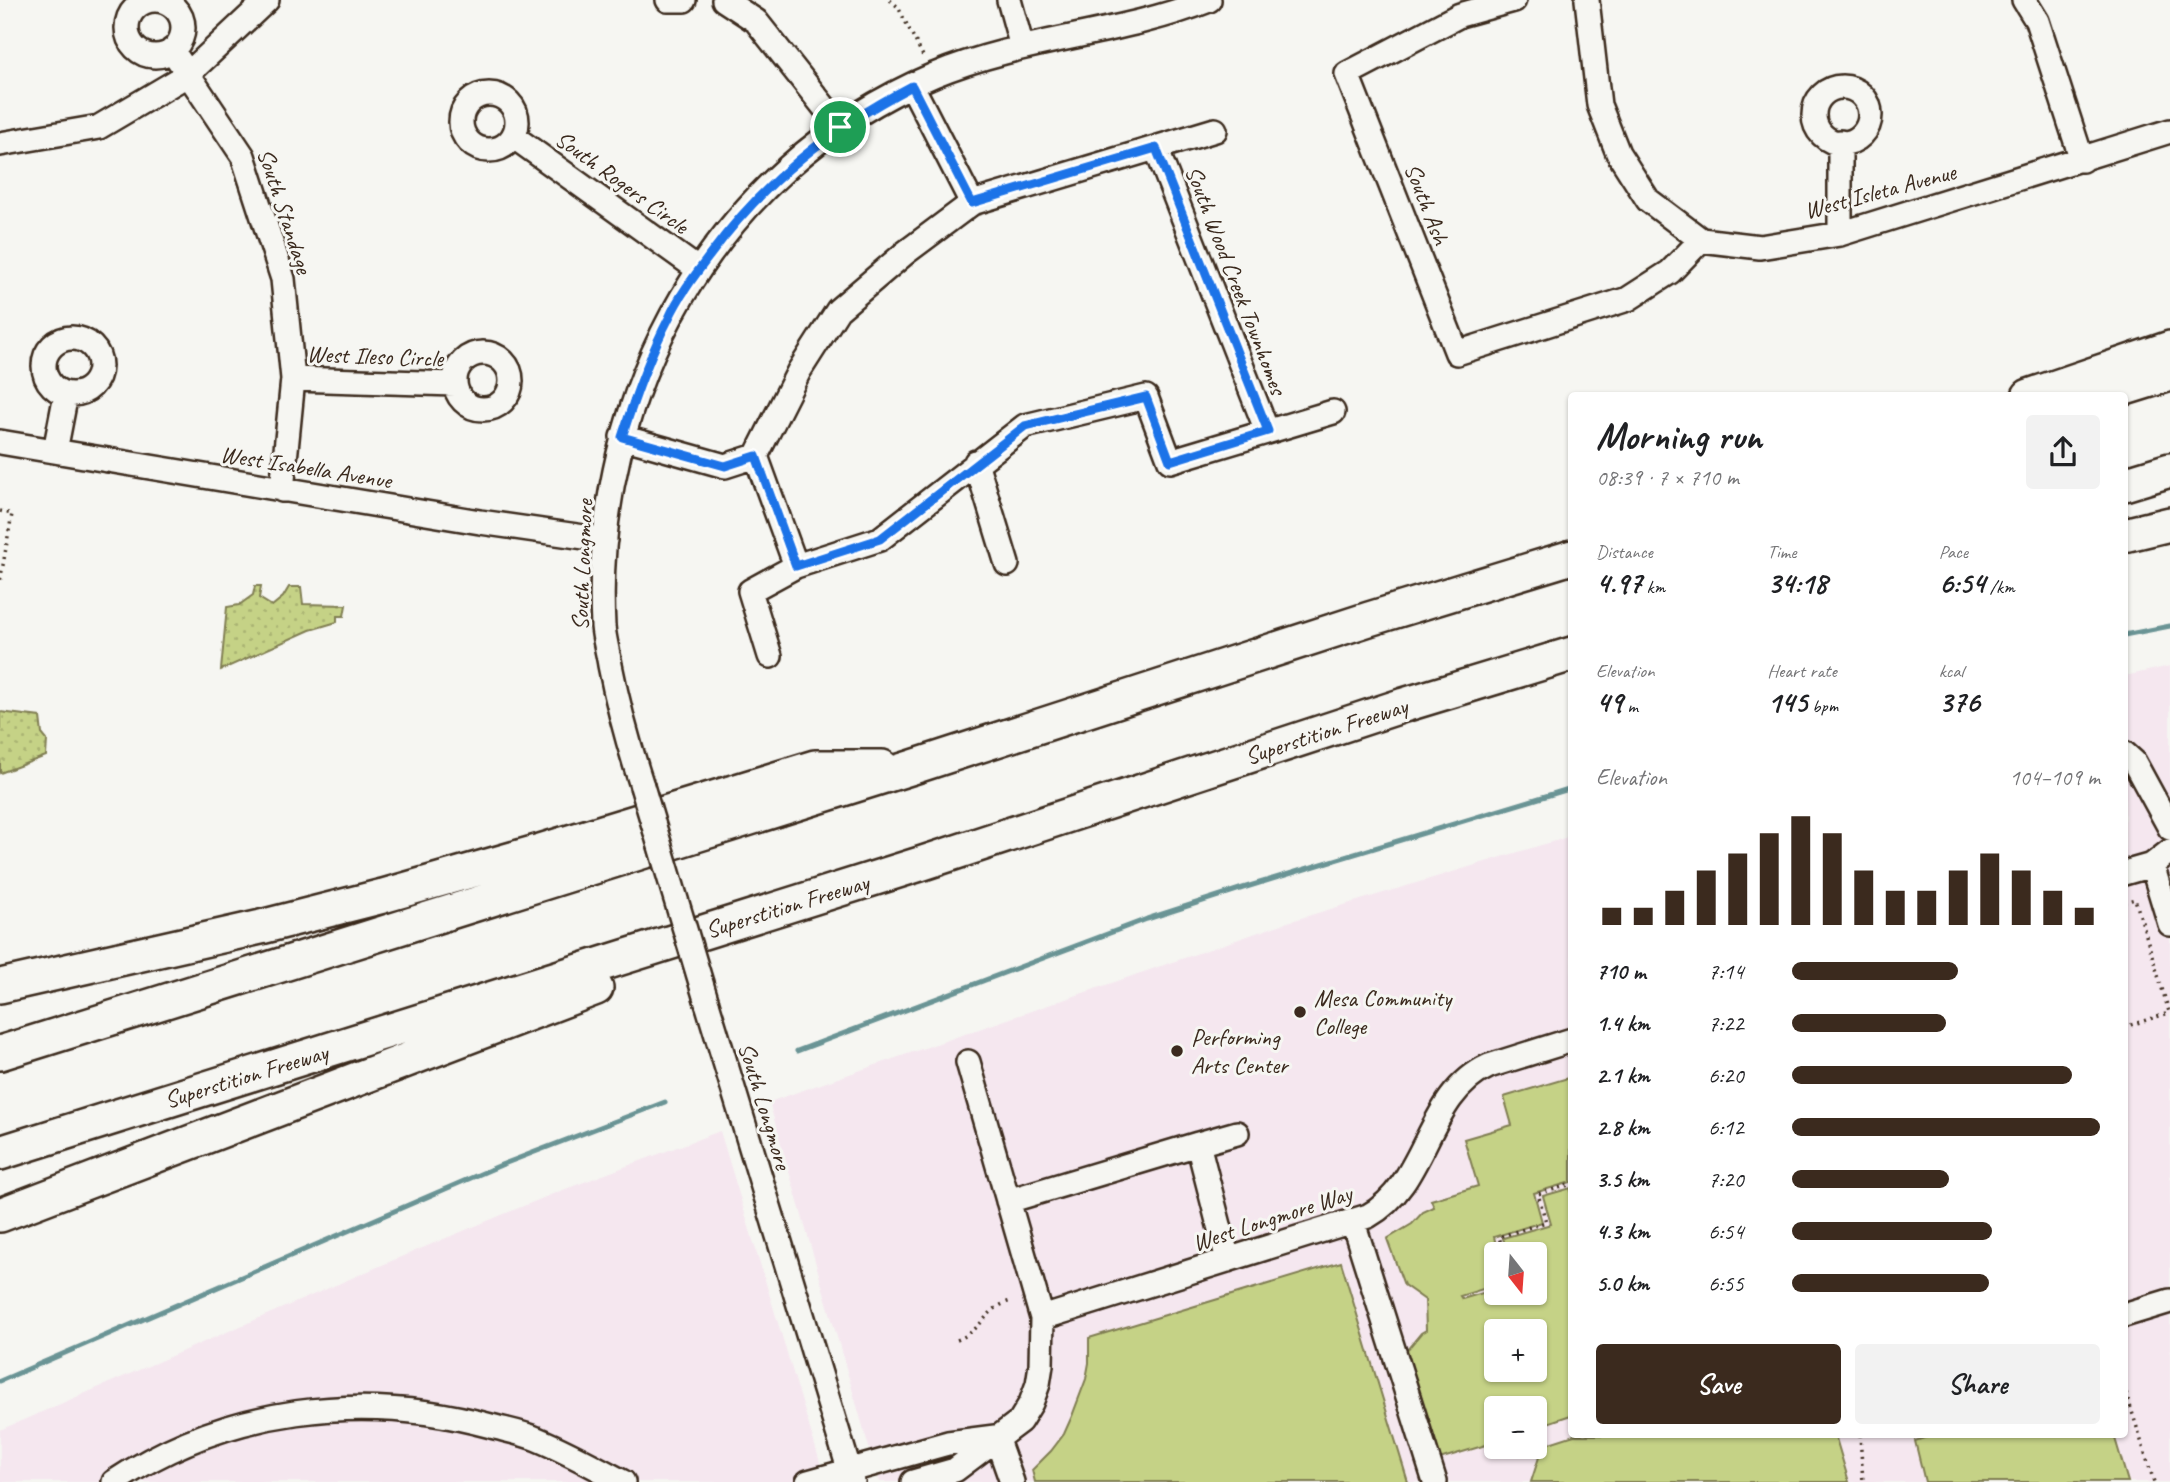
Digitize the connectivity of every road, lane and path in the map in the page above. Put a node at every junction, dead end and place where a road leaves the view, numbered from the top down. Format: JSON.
{"nodes":[{"id":1,"x":152,"y":0,"type":"edge"},
{"id":2,"x":267,"y":0,"type":"edge"},
{"id":3,"x":668,"y":0,"type":"edge"},
{"id":4,"x":684,"y":0,"type":"edge"},
{"id":5,"x":724,"y":0,"type":"edge"},
{"id":6,"x":890,"y":0,"type":"edge"},
{"id":7,"x":1009,"y":0,"type":"edge"},
{"id":8,"x":1209,"y":0,"type":"edge"},
{"id":9,"x":1514,"y":0,"type":"edge"},
{"id":10,"x":1587,"y":0,"type":"edge"},
{"id":11,"x":2024,"y":0,"type":"edge"},
{"id":12,"x":1022,"y":47,"type":"junction"},
{"id":13,"x":172,"y":50,"type":"junction"},
{"id":14,"x":187,"y":75,"type":"junction"},
{"id":15,"x":922,"y":81,"type":"junction"},
{"id":16,"x":840,"y":127,"type":"junction"},
{"id":17,"x":1215,"y":130,"type":"dead end"},
{"id":18,"x":2170,"y":131,"type":"edge"},
{"id":19,"x":514,"y":137,"type":"dead end"},
{"id":20,"x":1840,"y":142,"type":"dead end"},
{"id":21,"x":0,"y":144,"type":"edge"},
{"id":22,"x":1156,"y":148,"type":"junction"},
{"id":23,"x":2082,"y":160,"type":"junction"},
{"id":24,"x":972,"y":203,"type":"junction"},
{"id":25,"x":1840,"y":234,"type":"junction"},
{"id":26,"x":1701,"y":240,"type":"junction"},
{"id":27,"x":699,"y":270,"type":"junction"},
{"id":28,"x":2170,"y":348,"type":"edge"},
{"id":29,"x":2170,"y":374,"type":"edge"},
{"id":30,"x":293,"y":379,"type":"junction"},
{"id":31,"x":455,"y":384,"type":"dead end"},
{"id":32,"x":2041,"y":392,"type":"edge"},
{"id":33,"x":2111,"y":392,"type":"edge"},
{"id":34,"x":66,"y":394,"type":"dead end"},
{"id":35,"x":1333,"y":412,"type":"dead end"},
{"id":36,"x":1268,"y":431,"type":"junction"},
{"id":37,"x":622,"y":437,"type":"junction"},
{"id":38,"x":0,"y":442,"type":"edge"},
{"id":39,"x":55,"y":451,"type":"junction"},
{"id":40,"x":756,"y":456,"type":"junction"},
{"id":41,"x":976,"y":462,"type":"junction"},
{"id":42,"x":2170,"y":470,"type":"edge"},
{"id":43,"x":2128,"y":483,"type":"edge"},
{"id":44,"x":282,"y":490,"type":"junction"},
{"id":45,"x":0,"y":511,"type":"edge"},
{"id":46,"x":2170,"y":524,"type":"edge"},
{"id":47,"x":2128,"y":534,"type":"edge"},
{"id":48,"x":605,"y":540,"type":"junction"},
{"id":49,"x":1568,"y":551,"type":"edge"},
{"id":50,"x":1568,"y":558,"type":"edge"},
{"id":51,"x":1007,"y":564,"type":"dead end"},
{"id":52,"x":796,"y":566,"type":"junction"},
{"id":53,"x":0,"y":582,"type":"edge"},
{"id":54,"x":1368,"y":619,"type":"junction"},
{"id":55,"x":1568,"y":655,"type":"edge"},
{"id":56,"x":770,"y":656,"type":"dead end"},
{"id":57,"x":1568,"y":666,"type":"edge"},
{"id":58,"x":1404,"y":705,"type":"junction"},
{"id":59,"x":2128,"y":757,"type":"edge"},
{"id":60,"x":912,"y":767,"type":"junction"},
{"id":61,"x":2170,"y":828,"type":"edge"},
{"id":62,"x":2161,"y":858,"type":"edge"},
{"id":63,"x":920,"y":864,"type":"junction"},
{"id":64,"x":2128,"y":871,"type":"edge"},
{"id":65,"x":2128,"y":901,"type":"edge"},
{"id":66,"x":2170,"y":924,"type":"edge"},
{"id":67,"x":0,"y":986,"type":"edge"},
{"id":68,"x":2170,"y":1014,"type":"edge"},
{"id":69,"x":2128,"y":1026,"type":"edge"},
{"id":70,"x":1568,"y":1041,"type":"edge"},
{"id":71,"x":0,"y":1053,"type":"edge"},
{"id":72,"x":968,"y":1062,"type":"dead end"},
{"id":73,"x":1237,"y":1133,"type":"dead end"},
{"id":74,"x":1198,"y":1144,"type":"junction"},
{"id":75,"x":0,"y":1153,"type":"edge"},
{"id":76,"x":1568,"y":1185,"type":"edge"},
{"id":77,"x":1008,"y":1201,"type":"junction"},
{"id":78,"x":0,"y":1215,"type":"edge"},
{"id":79,"x":1353,"y":1222,"type":"junction"},
{"id":80,"x":1500,"y":1242,"type":"edge"},
{"id":81,"x":1228,"y":1260,"type":"junction"},
{"id":82,"x":1011,"y":1301,"type":"dead end"},
{"id":83,"x":2170,"y":1301,"type":"edge"},
{"id":84,"x":2128,"y":1314,"type":"edge"},
{"id":85,"x":1042,"y":1318,"type":"junction"},
{"id":86,"x":957,"y":1340,"type":"dead end"},
{"id":87,"x":2128,"y":1399,"type":"edge"},
{"id":88,"x":996,"y":1437,"type":"junction"},
{"id":89,"x":1860,"y":1438,"type":"edge"},
{"id":90,"x":851,"y":1476,"type":"edge"},
{"id":91,"x":114,"y":1482,"type":"edge"},
{"id":92,"x":622,"y":1482,"type":"edge"},
{"id":93,"x":808,"y":1482,"type":"edge"},
{"id":94,"x":913,"y":1482,"type":"edge"},
{"id":95,"x":1012,"y":1482,"type":"edge"},
{"id":96,"x":1435,"y":1482,"type":"edge"},
{"id":97,"x":1863,"y":1482,"type":"edge"},
{"id":98,"x":2154,"y":1482,"type":"edge"}],
"edges":[{"from":1,"to":13,"type":"street"},
{"from":1,"to":13,"type":"street"},
{"from":2,"to":14,"type":"street"},
{"from":3,"to":4,"type":"street"},
{"from":5,"to":16,"type":"street"},
{"from":6,"to":15,"type":"path"},
{"from":7,"to":12,"type":"street"},
{"from":8,"to":12,"type":"street","name":"South Longmore"},
{"from":9,"to":26,"type":"street","name":"South Ash"},
{"from":10,"to":26,"type":"street"},
{"from":11,"to":23,"type":"street"},
{"from":12,"to":15,"type":"street","name":"South Longmore"},
{"from":13,"to":14,"type":"street","name":"South Standage"},
{"from":14,"to":21,"type":"street"},
{"from":14,"to":30,"type":"street","name":"South Standage"},
{"from":15,"to":16,"type":"street","name":"South Longmore"},
{"from":15,"to":24,"type":"street"},
{"from":16,"to":27,"type":"street","name":"South Longmore"},
{"from":17,"to":22,"type":"street"},
{"from":18,"to":23,"type":"street","name":"West Isleta Avenue"},
{"from":19,"to":27,"type":"street","name":"South Rogers Circle"},
{"from":20,"to":25,"type":"street"},
{"from":22,"to":24,"type":"street"},
{"from":22,"to":36,"type":"street","name":"South Wood Creek Townhomes"},
{"from":23,"to":25,"type":"street","name":"West Isleta Avenue"},
{"from":24,"to":40,"type":"street"},
{"from":25,"to":26,"type":"street","name":"West Isleta Avenue"},
{"from":27,"to":37,"type":"street","name":"South Longmore"},
{"from":28,"to":32,"type":"highway"},
{"from":29,"to":33,"type":"highway"},
{"from":30,"to":31,"type":"street","name":"West Ileso Circle"},
{"from":30,"to":44,"type":"street","name":"South Standage"},
{"from":34,"to":39,"type":"street"},
{"from":35,"to":36,"type":"street"},
{"from":36,"to":41,"type":"street"},
{"from":37,"to":40,"type":"street"},
{"from":37,"to":48,"type":"street","name":"South Longmore"},
{"from":38,"to":39,"type":"street","name":"West Isabella Avenue"},
{"from":39,"to":44,"type":"street","name":"West Isabella Avenue"},
{"from":40,"to":52,"type":"street"},
{"from":41,"to":51,"type":"street"},
{"from":41,"to":52,"type":"street"},
{"from":42,"to":43,"type":"highway"},
{"from":44,"to":48,"type":"street","name":"West Isabella Avenue"},
{"from":45,"to":53,"type":"path"},
{"from":46,"to":47,"type":"highway"},
{"from":48,"to":90,"type":"street","name":"South Longmore","bridge":true},
{"from":49,"to":54,"type":"highway"},
{"from":50,"to":54,"type":"highway"},
{"from":52,"to":56,"type":"street"},
{"from":54,"to":60,"type":"highway"},
{"from":55,"to":58,"type":"highway","name":"Superstition Freeway"},
{"from":57,"to":58,"type":"highway"},
{"from":58,"to":63,"type":"highway","name":"Superstition Freeway"},
{"from":59,"to":61,"type":"street"},
{"from":60,"to":67,"type":"highway"},
{"from":60,"to":71,"type":"highway"},
{"from":62,"to":64,"type":"street"},
{"from":62,"to":66,"type":"street"},
{"from":63,"to":75,"type":"highway","name":"Superstition Freeway"},
{"from":63,"to":78,"type":"highway"},
{"from":65,"to":68,"type":"path"},
{"from":68,"to":69,"type":"path"},
{"from":70,"to":79,"type":"street","name":"West Longmore Way"},
{"from":72,"to":77,"type":"street"},
{"from":73,"to":74,"type":"street"},
{"from":74,"to":77,"type":"street"},
{"from":74,"to":81,"type":"street"},
{"from":76,"to":80,"type":"path"},
{"from":77,"to":85,"type":"street"},
{"from":79,"to":81,"type":"street","name":"West Longmore Way"},
{"from":79,"to":96,"type":"street"},
{"from":81,"to":85,"type":"street","name":"West Longmore Way"},
{"from":82,"to":86,"type":"path"},
{"from":83,"to":84,"type":"street"},
{"from":85,"to":88,"type":"street"},
{"from":87,"to":98,"type":"path"},
{"from":88,"to":90,"type":"street"},
{"from":88,"to":94,"type":"street"},
{"from":88,"to":95,"type":"street"},
{"from":89,"to":97,"type":"path"},
{"from":90,"to":93,"type":"street"},
{"from":91,"to":92,"type":"street"}]}
